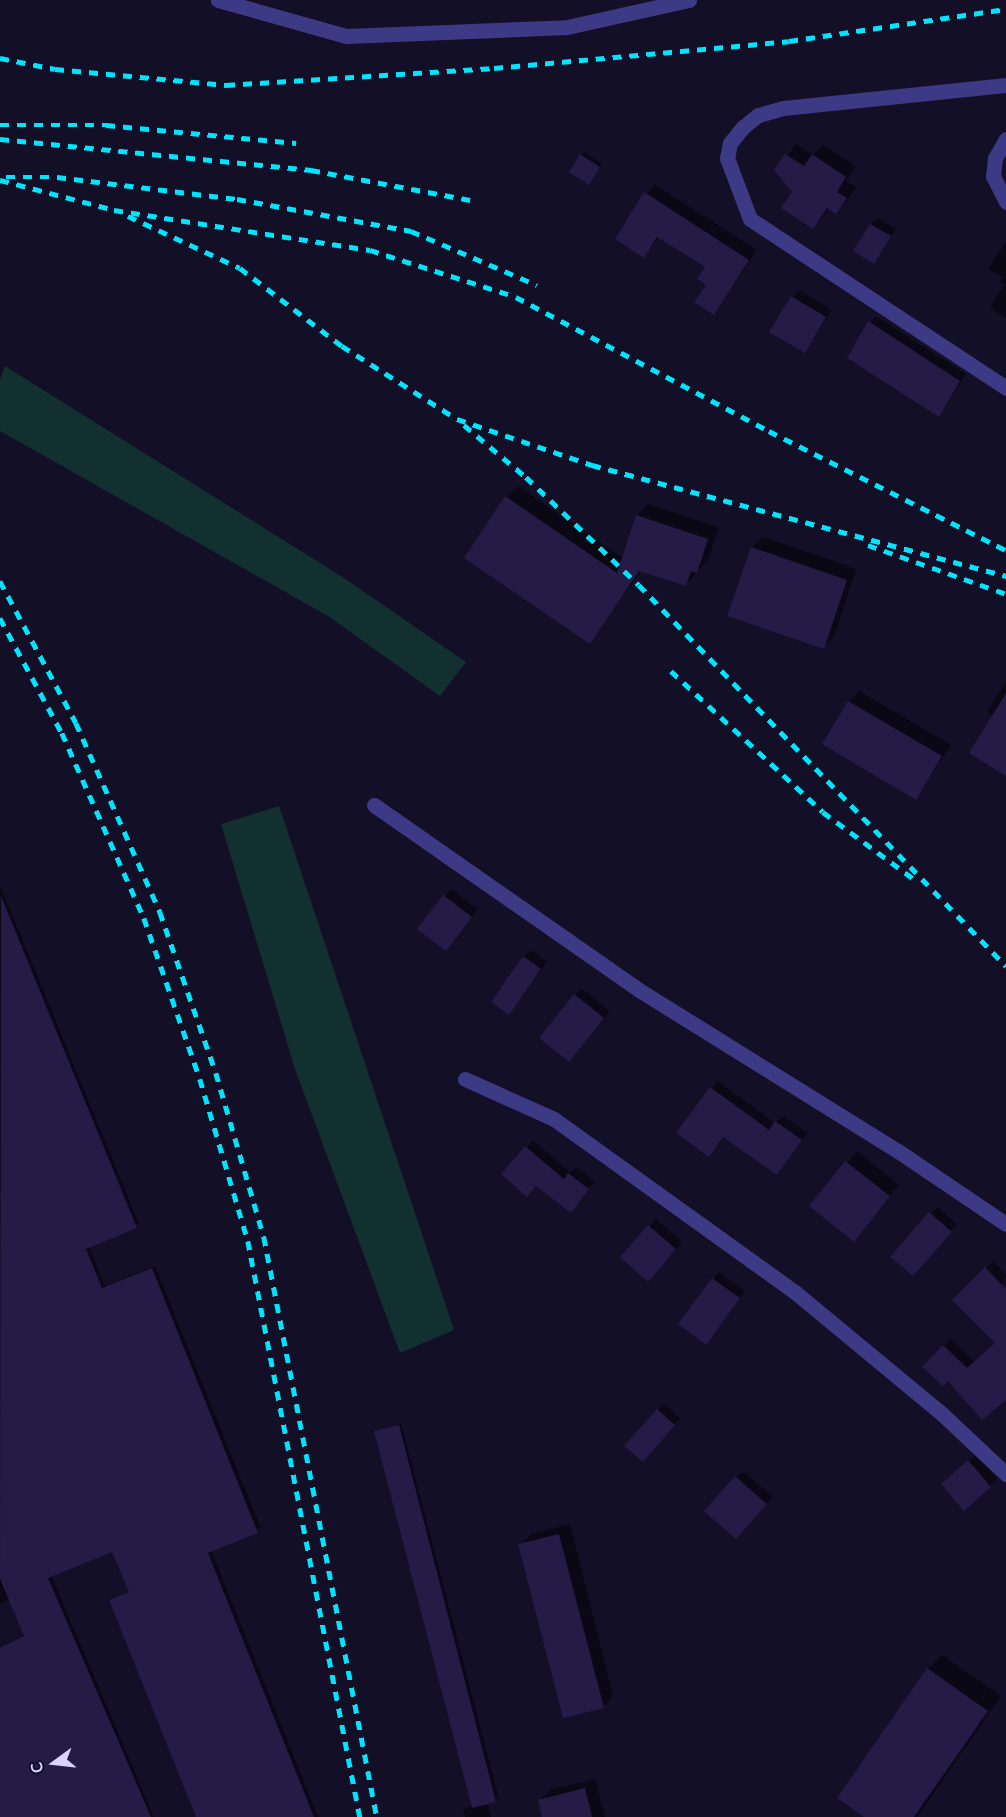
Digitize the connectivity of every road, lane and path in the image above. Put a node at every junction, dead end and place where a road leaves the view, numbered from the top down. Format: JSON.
{"nodes":[{"id":1,"x":218,"y":0,"type":"edge"},
{"id":2,"x":689,"y":0,"type":"edge"},
{"id":3,"x":1006,"y":85,"type":"edge"},
{"id":4,"x":1006,"y":139,"type":"edge"},
{"id":5,"x":1006,"y":202,"type":"edge"},
{"id":6,"x":1006,"y":388,"type":"edge"},
{"id":7,"x":374,"y":805,"type":"dead end"},
{"id":8,"x":465,"y":1079,"type":"dead end"},
{"id":9,"x":1006,"y":1224,"type":"edge"},
{"id":10,"x":1006,"y":1474,"type":"edge"}],
"edges":[{"from":1,"to":2,"type":"street"},
{"from":3,"to":6,"type":"street"},
{"from":4,"to":5,"type":"street"},
{"from":7,"to":9,"type":"street"},
{"from":8,"to":10,"type":"street"}]}
